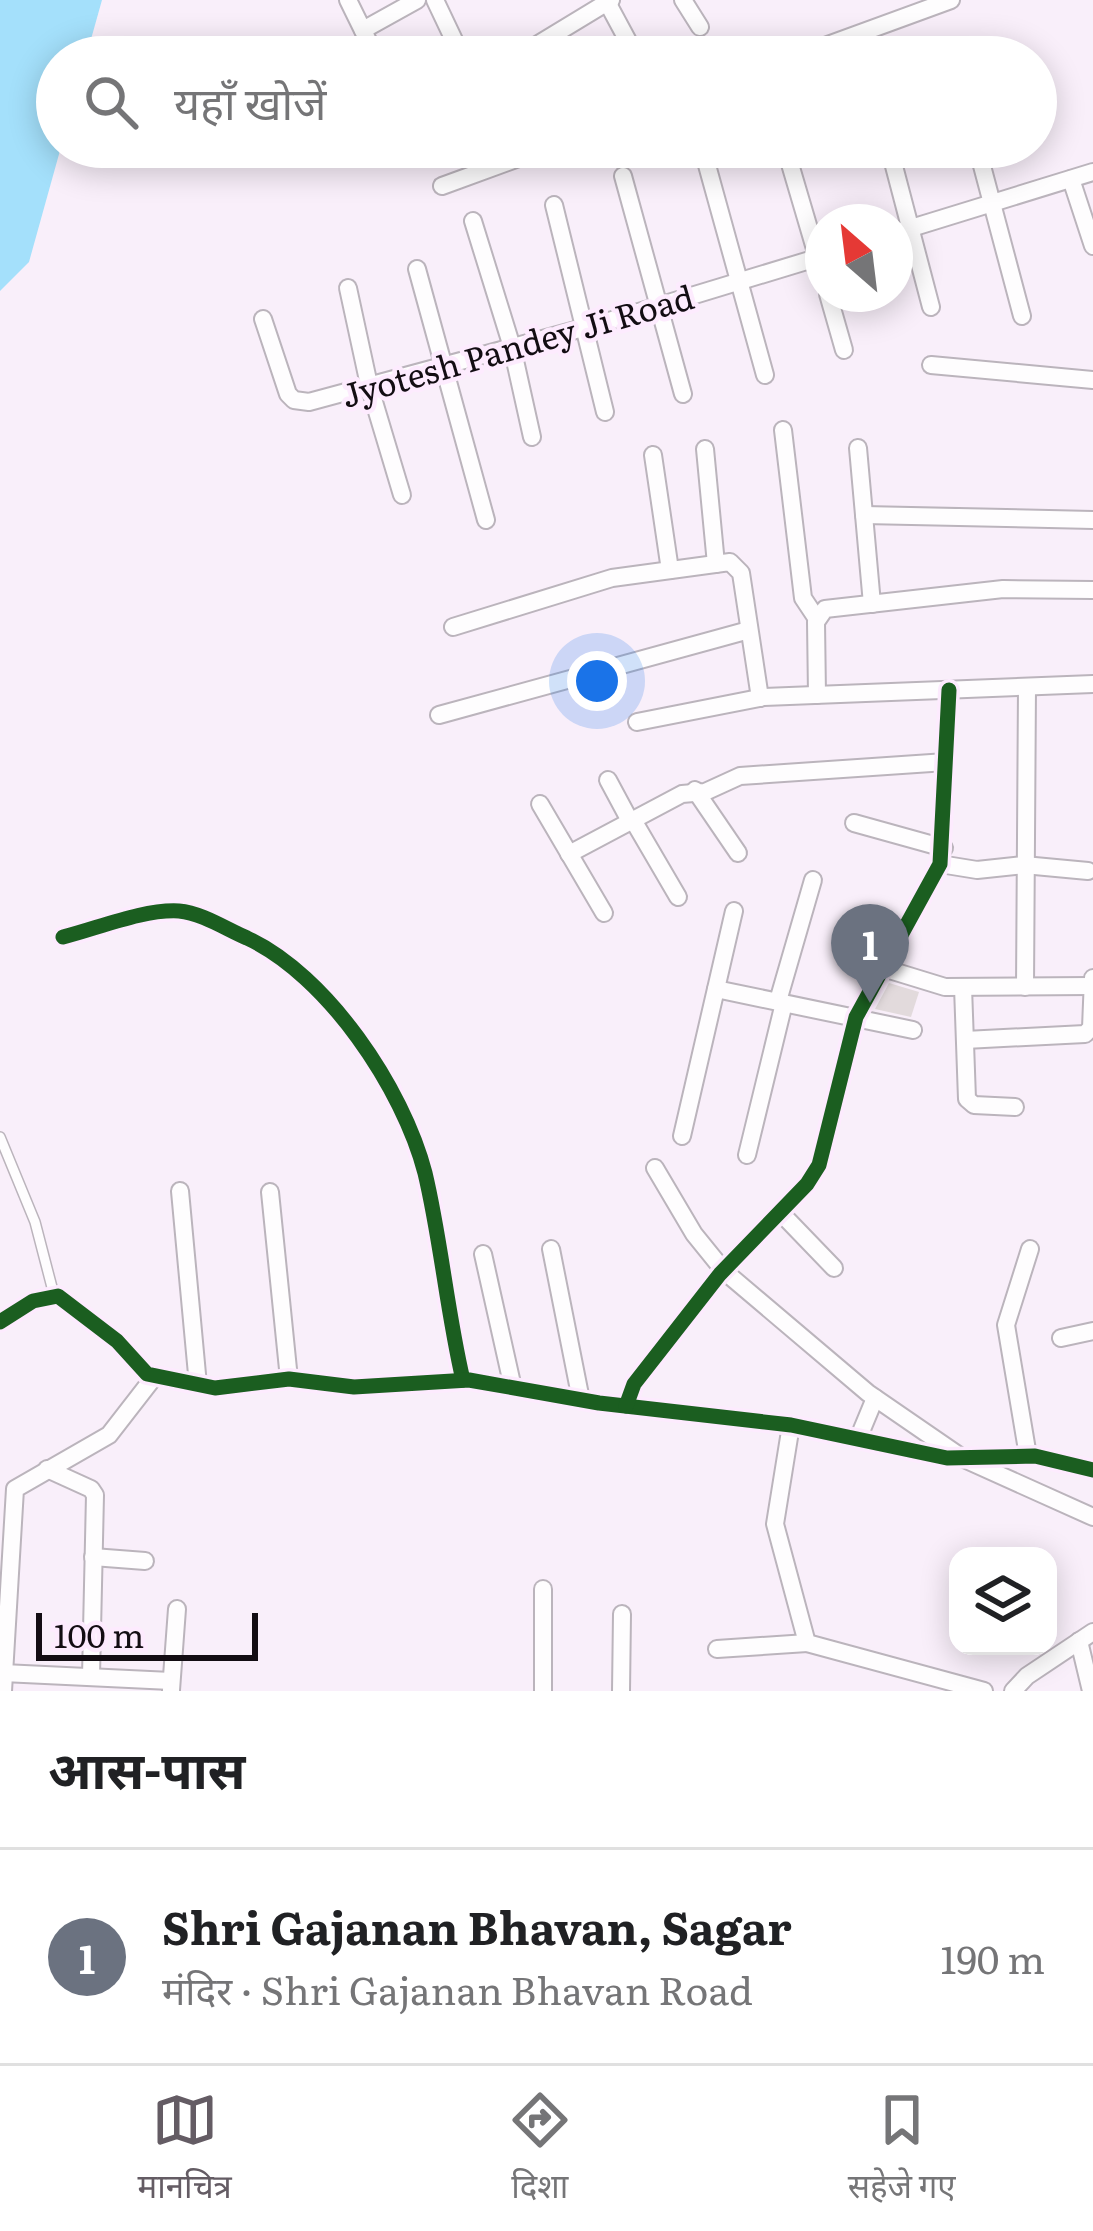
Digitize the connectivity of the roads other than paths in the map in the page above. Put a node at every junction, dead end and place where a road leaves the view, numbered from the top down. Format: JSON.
{"nodes":[{"id":1,"x":348,"y":0,"type":"edge"},
{"id":2,"x":418,"y":0,"type":"edge"},
{"id":3,"x":435,"y":0,"type":"edge"},
{"id":4,"x":683,"y":0,"type":"edge"},
{"id":5,"x":951,"y":0,"type":"edge"},
{"id":6,"x":609,"y":1,"type":"edge"},
{"id":7,"x":700,"y":27,"type":"dead end"},
{"id":8,"x":363,"y":30,"type":"junction"},
{"id":9,"x":366,"y":36,"type":"edge"},
{"id":10,"x":452,"y":36,"type":"edge"},
{"id":11,"x":564,"y":36,"type":"edge"},
{"id":12,"x":626,"y":36,"type":"edge"},
{"id":13,"x":852,"y":36,"type":"edge"},
{"id":14,"x":492,"y":168,"type":"edge"},
{"id":15,"x":708,"y":168,"type":"edge"},
{"id":16,"x":791,"y":168,"type":"edge"},
{"id":17,"x":893,"y":168,"type":"edge"},
{"id":18,"x":983,"y":168,"type":"edge"},
{"id":19,"x":1093,"y":172,"type":"edge"},
{"id":20,"x":623,"y":176,"type":"dead end"},
{"id":21,"x":1072,"y":179,"type":"junction"},
{"id":22,"x":442,"y":186,"type":"dead end"},
{"id":23,"x":994,"y":203,"type":"junction"},
{"id":24,"x":899,"y":204,"type":"edge"},
{"id":25,"x":554,"y":205,"type":"dead end"},
{"id":26,"x":805,"y":213,"type":"edge"},
{"id":27,"x":473,"y":220,"type":"dead end"},
{"id":28,"x":913,"y":228,"type":"edge"},
{"id":29,"x":1093,"y":246,"type":"edge"},
{"id":30,"x":913,"y":256,"type":"edge"},
{"id":31,"x":805,"y":267,"type":"edge"},
{"id":32,"x":417,"y":269,"type":"dead end"},
{"id":33,"x":739,"y":281,"type":"junction"},
{"id":34,"x":348,"y":288,"type":"dead end"},
{"id":35,"x":658,"y":306,"type":"junction"},
{"id":36,"x":931,"y":307,"type":"dead end"},
{"id":37,"x":833,"y":312,"type":"edge"},
{"id":38,"x":1022,"y":316,"type":"dead end"},
{"id":39,"x":263,"y":319,"type":"dead end"},
{"id":40,"x":584,"y":328,"type":"junction"},
{"id":41,"x":512,"y":347,"type":"junction"},
{"id":42,"x":844,"y":350,"type":"dead end"},
{"id":43,"x":445,"y":365,"type":"junction"},
{"id":44,"x":932,"y":365,"type":"dead end"},
{"id":45,"x":765,"y":375,"type":"dead end"},
{"id":46,"x":1093,"y":380,"type":"edge"},
{"id":47,"x":369,"y":386,"type":"junction"},
{"id":48,"x":683,"y":394,"type":"dead end"},
{"id":49,"x":605,"y":412,"type":"dead end"},
{"id":50,"x":783,"y":430,"type":"dead end"},
{"id":51,"x":532,"y":437,"type":"dead end"},
{"id":52,"x":705,"y":448,"type":"dead end"},
{"id":53,"x":858,"y":448,"type":"dead end"},
{"id":54,"x":653,"y":455,"type":"dead end"},
{"id":55,"x":402,"y":495,"type":"dead end"},
{"id":56,"x":864,"y":515,"type":"junction"},
{"id":57,"x":487,"y":520,"type":"dead end"},
{"id":58,"x":1093,"y":520,"type":"edge"},
{"id":59,"x":716,"y":564,"type":"junction"},
{"id":60,"x":670,"y":570,"type":"junction"},
{"id":61,"x":1093,"y":590,"type":"edge"},
{"id":62,"x":872,"y":604,"type":"junction"},
{"id":63,"x":817,"y":619,"type":"junction"},
{"id":64,"x":453,"y":627,"type":"dead end"},
{"id":65,"x":749,"y":630,"type":"junction"},
{"id":66,"x":1093,"y":684,"type":"edge"},
{"id":67,"x":1027,"y":687,"type":"junction"},
{"id":68,"x":949,"y":690,"type":"junction"},
{"id":69,"x":817,"y":695,"type":"junction"},
{"id":70,"x":760,"y":698,"type":"junction"},
{"id":71,"x":439,"y":715,"type":"dead end"},
{"id":72,"x":637,"y":722,"type":"dead end"},
{"id":73,"x":946,"y":762,"type":"junction"},
{"id":74,"x":608,"y":780,"type":"dead end"},
{"id":75,"x":695,"y":790,"type":"junction"},
{"id":76,"x":540,"y":804,"type":"dead end"},
{"id":77,"x":631,"y":820,"type":"junction"},
{"id":78,"x":854,"y":823,"type":"dead end"},
{"id":79,"x":738,"y":853,"type":"dead end"},
{"id":80,"x":569,"y":854,"type":"junction"},
{"id":81,"x":940,"y":863,"type":"junction"},
{"id":82,"x":1088,"y":871,"type":"dead end"},
{"id":83,"x":1026,"y":872,"type":"junction"},
{"id":84,"x":813,"y":880,"type":"dead end"},
{"id":85,"x":678,"y":897,"type":"dead end"},
{"id":86,"x":734,"y":911,"type":"dead end"},
{"id":87,"x":604,"y":913,"type":"dead end"},
{"id":88,"x":63,"y":937,"type":"dead end"},
{"id":89,"x":884,"y":968,"type":"junction"},
{"id":90,"x":1092,"y":981,"type":"edge"},
{"id":91,"x":963,"y":987,"type":"junction"},
{"id":92,"x":1025,"y":987,"type":"junction"},
{"id":93,"x":716,"y":989,"type":"junction"},
{"id":94,"x":781,"y":1002,"type":"junction"},
{"id":95,"x":856,"y":1017,"type":"junction"},
{"id":96,"x":913,"y":1030,"type":"dead end"},
{"id":97,"x":965,"y":1040,"type":"junction"},
{"id":98,"x":1015,"y":1107,"type":"dead end"},
{"id":99,"x":682,"y":1136,"type":"dead end"},
{"id":100,"x":0,"y":1137,"type":"edge"},
{"id":101,"x":746,"y":1155,"type":"dead end"},
{"id":102,"x":655,"y":1168,"type":"dead end"},
{"id":103,"x":180,"y":1191,"type":"dead end"},
{"id":104,"x":270,"y":1192,"type":"dead end"},
{"id":105,"x":780,"y":1212,"type":"junction"},
{"id":106,"x":551,"y":1249,"type":"dead end"},
{"id":107,"x":1030,"y":1249,"type":"dead end"},
{"id":108,"x":483,"y":1254,"type":"dead end"},
{"id":109,"x":834,"y":1268,"type":"dead end"},
{"id":110,"x":724,"y":1270,"type":"junction"},
{"id":111,"x":54,"y":1295,"type":"junction"},
{"id":112,"x":0,"y":1322,"type":"edge"},
{"id":113,"x":1093,"y":1331,"type":"edge"},
{"id":114,"x":1060,"y":1338,"type":"dead end"},
{"id":115,"x":154,"y":1377,"type":"junction"},
{"id":116,"x":289,"y":1379,"type":"junction"},
{"id":117,"x":463,"y":1380,"type":"junction"},
{"id":118,"x":199,"y":1385,"type":"junction"},
{"id":119,"x":513,"y":1388,"type":"junction"},
{"id":120,"x":875,"y":1398,"type":"junction"},
{"id":121,"x":581,"y":1400,"type":"junction"},
{"id":122,"x":626,"y":1406,"type":"junction"},
{"id":123,"x":791,"y":1425,"type":"junction"},
{"id":124,"x":858,"y":1439,"type":"junction"},
{"id":125,"x":1028,"y":1456,"type":"junction"},
{"id":126,"x":964,"y":1459,"type":"junction"},
{"id":127,"x":47,"y":1469,"type":"junction"},
{"id":128,"x":1093,"y":1470,"type":"edge"},
{"id":129,"x":1093,"y":1517,"type":"edge"},
{"id":130,"x":93,"y":1558,"type":"junction"},
{"id":131,"x":145,"y":1561,"type":"dead end"},
{"id":132,"x":543,"y":1588,"type":"dead end"},
{"id":133,"x":177,"y":1610,"type":"dead end"},
{"id":134,"x":622,"y":1613,"type":"dead end"},
{"id":135,"x":1086,"y":1637,"type":"edge"},
{"id":136,"x":807,"y":1643,"type":"junction"},
{"id":137,"x":717,"y":1649,"type":"dead end"},
{"id":138,"x":91,"y":1676,"type":"junction"},
{"id":139,"x":3,"y":1682,"type":"edge"},
{"id":140,"x":171,"y":1686,"type":"edge"},
{"id":141,"x":543,"y":1691,"type":"edge"},
{"id":142,"x":622,"y":1691,"type":"edge"},
{"id":143,"x":984,"y":1691,"type":"edge"},
{"id":144,"x":1013,"y":1691,"type":"edge"},
{"id":145,"x":1091,"y":1691,"type":"edge"}],
"edges":[{"from":1,"to":8,"type":"street"},
{"from":2,"to":8,"type":"street"},
{"from":3,"to":10,"type":"street"},
{"from":4,"to":7,"type":"street"},
{"from":5,"to":13,"type":"street"},
{"from":6,"to":11,"type":"street"},
{"from":6,"to":12,"type":"street"},
{"from":8,"to":9,"type":"street"},
{"from":14,"to":22,"type":"street"},
{"from":15,"to":33,"type":"street"},
{"from":16,"to":26,"type":"street"},
{"from":17,"to":24,"type":"street"},
{"from":18,"to":23,"type":"street"},
{"from":19,"to":21,"type":"street"},
{"from":20,"to":35,"type":"street"},
{"from":21,"to":23,"type":"street"},
{"from":21,"to":29,"type":"street"},
{"from":23,"to":28,"type":"street"},
{"from":23,"to":38,"type":"street"},
{"from":25,"to":40,"type":"street"},
{"from":27,"to":41,"type":"street"},
{"from":30,"to":36,"type":"street"},
{"from":31,"to":33,"type":"street","name":"Jyotesh Pandey Ji Road"},
{"from":32,"to":43,"type":"street"},
{"from":33,"to":35,"type":"street","name":"Jyotesh Pandey Ji Road"},
{"from":33,"to":45,"type":"street"},
{"from":34,"to":47,"type":"street"},
{"from":35,"to":40,"type":"street","name":"Jyotesh Pandey Ji Road"},
{"from":35,"to":48,"type":"street"},
{"from":37,"to":42,"type":"street"},
{"from":39,"to":47,"type":"street","name":"Jyotesh Pandey Ji Road"},
{"from":40,"to":41,"type":"street","name":"Jyotesh Pandey Ji Road"},
{"from":40,"to":49,"type":"street"},
{"from":41,"to":43,"type":"street","name":"Jyotesh Pandey Ji Road"},
{"from":41,"to":51,"type":"street"},
{"from":43,"to":47,"type":"street","name":"Jyotesh Pandey Ji Road"},
{"from":43,"to":57,"type":"street"},
{"from":44,"to":46,"type":"street"},
{"from":47,"to":55,"type":"street"},
{"from":50,"to":63,"type":"street"},
{"from":52,"to":59,"type":"street"},
{"from":53,"to":56,"type":"street"},
{"from":54,"to":60,"type":"street"},
{"from":56,"to":58,"type":"street"},
{"from":56,"to":62,"type":"street"},
{"from":59,"to":60,"type":"street"},
{"from":59,"to":65,"type":"street"},
{"from":60,"to":64,"type":"street"},
{"from":61,"to":62,"type":"street"},
{"from":62,"to":63,"type":"street"},
{"from":63,"to":69,"type":"street"},
{"from":65,"to":70,"type":"street"},
{"from":65,"to":71,"type":"street"},
{"from":66,"to":67,"type":"street"},
{"from":67,"to":68,"type":"street"},
{"from":67,"to":83,"type":"street"},
{"from":68,"to":69,"type":"street"},
{"from":68,"to":73,"type":"street"},
{"from":69,"to":70,"type":"street"},
{"from":70,"to":72,"type":"street"},
{"from":73,"to":75,"type":"street"},
{"from":73,"to":81,"type":"street"},
{"from":74,"to":77,"type":"street"},
{"from":75,"to":77,"type":"street"},
{"from":75,"to":79,"type":"street"},
{"from":76,"to":80,"type":"street"},
{"from":77,"to":80,"type":"street"},
{"from":77,"to":85,"type":"street"},
{"from":78,"to":81,"type":"street"},
{"from":80,"to":87,"type":"street"},
{"from":81,"to":83,"type":"street"},
{"from":81,"to":89,"type":"street"},
{"from":82,"to":83,"type":"street"},
{"from":83,"to":92,"type":"street"},
{"from":84,"to":94,"type":"street"},
{"from":86,"to":93,"type":"street"},
{"from":88,"to":117,"type":"street"},
{"from":89,"to":91,"type":"street"},
{"from":89,"to":95,"type":"street"},
{"from":90,"to":92,"type":"street"},
{"from":90,"to":97,"type":"street"},
{"from":91,"to":92,"type":"street"},
{"from":91,"to":97,"type":"street"},
{"from":93,"to":94,"type":"street"},
{"from":93,"to":99,"type":"street"},
{"from":94,"to":95,"type":"street"},
{"from":94,"to":101,"type":"street"},
{"from":95,"to":96,"type":"street"},
{"from":95,"to":105,"type":"street"},
{"from":97,"to":98,"type":"street"},
{"from":100,"to":111,"type":"lane"},
{"from":102,"to":110,"type":"street"},
{"from":103,"to":118,"type":"street"},
{"from":104,"to":116,"type":"street"},
{"from":105,"to":109,"type":"street"},
{"from":105,"to":110,"type":"street"},
{"from":106,"to":121,"type":"street"},
{"from":107,"to":125,"type":"street"},
{"from":108,"to":119,"type":"street"},
{"from":110,"to":120,"type":"street"},
{"from":110,"to":122,"type":"street"},
{"from":111,"to":112,"type":"street"},
{"from":111,"to":115,"type":"street"},
{"from":113,"to":114,"type":"street"},
{"from":115,"to":118,"type":"street"},
{"from":115,"to":127,"type":"street"},
{"from":116,"to":117,"type":"street"},
{"from":116,"to":118,"type":"street"},
{"from":117,"to":119,"type":"street"},
{"from":119,"to":121,"type":"street"},
{"from":120,"to":124,"type":"street"},
{"from":120,"to":126,"type":"street"},
{"from":121,"to":122,"type":"street"},
{"from":122,"to":123,"type":"street"},
{"from":123,"to":124,"type":"street"},
{"from":123,"to":136,"type":"street"},
{"from":124,"to":126,"type":"street"},
{"from":125,"to":126,"type":"street"},
{"from":125,"to":128,"type":"street"},
{"from":126,"to":129,"type":"street"},
{"from":127,"to":130,"type":"street"},
{"from":127,"to":139,"type":"street"},
{"from":130,"to":131,"type":"street"},
{"from":130,"to":138,"type":"street"},
{"from":132,"to":141,"type":"street"},
{"from":133,"to":140,"type":"street"},
{"from":134,"to":142,"type":"street"},
{"from":135,"to":144,"type":"street"},
{"from":135,"to":145,"type":"street"},
{"from":136,"to":137,"type":"street"},
{"from":136,"to":143,"type":"street"},
{"from":138,"to":139,"type":"street"},
{"from":138,"to":140,"type":"street"}]}
